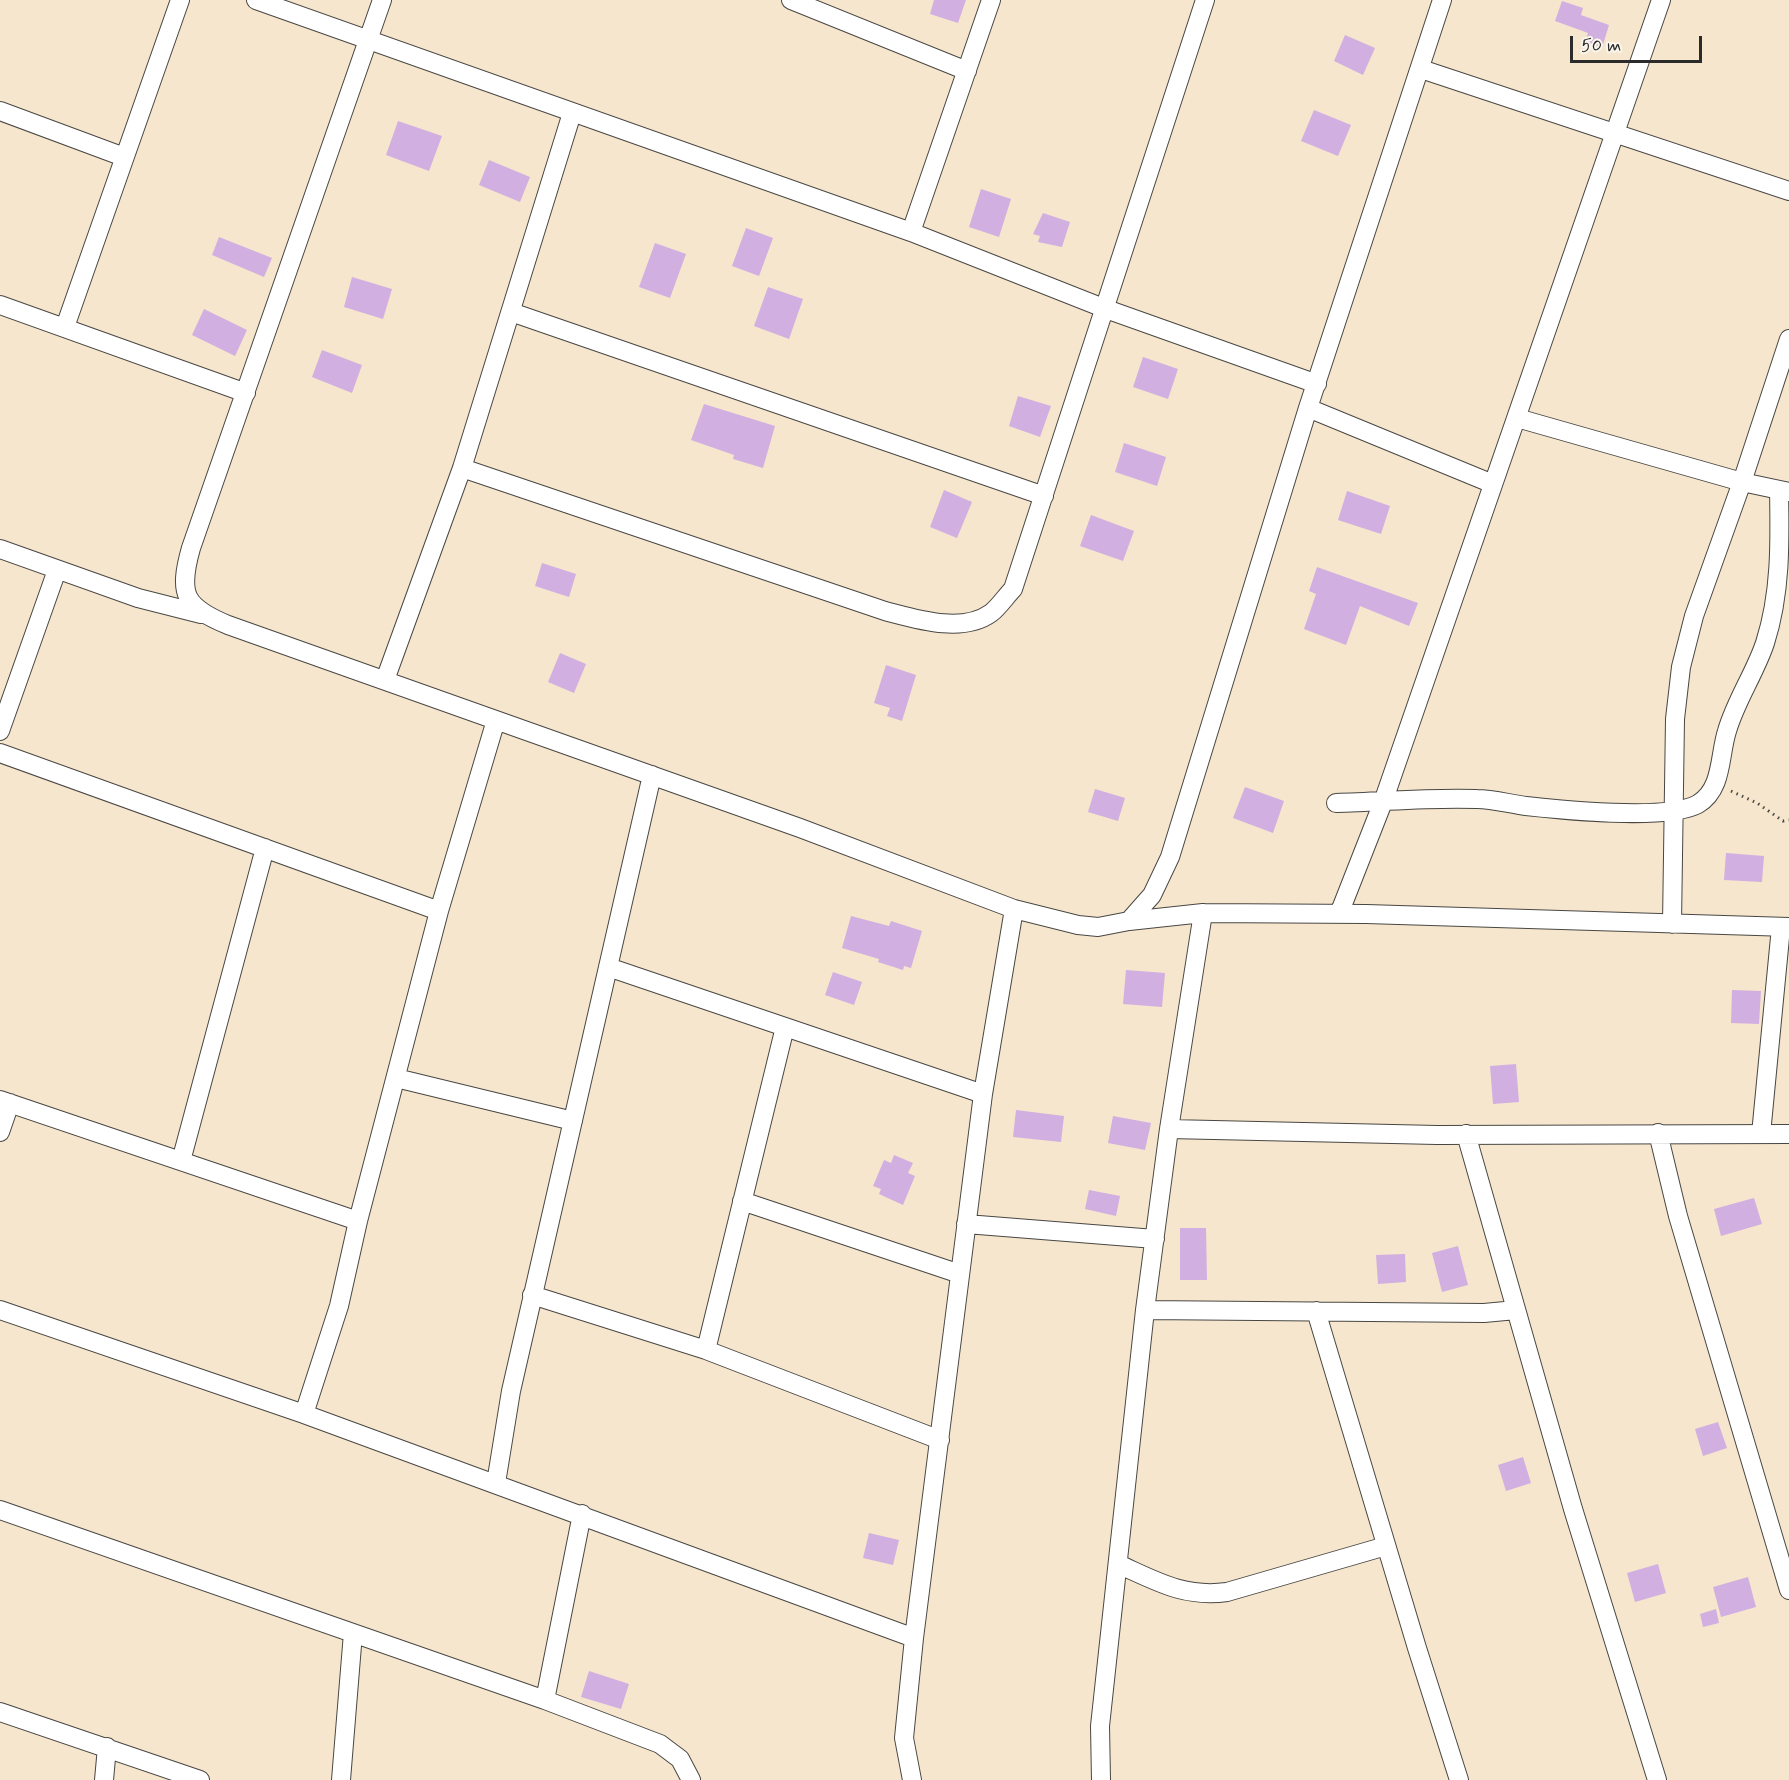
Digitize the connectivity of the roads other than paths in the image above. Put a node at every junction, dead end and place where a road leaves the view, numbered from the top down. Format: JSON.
{"nodes":[{"id":1,"x":180,"y":0,"type":"edge"},
{"id":2,"x":256,"y":0,"type":"edge"},
{"id":3,"x":382,"y":0,"type":"edge"},
{"id":4,"x":791,"y":0,"type":"edge"},
{"id":5,"x":992,"y":0,"type":"edge"},
{"id":6,"x":1205,"y":0,"type":"edge"},
{"id":7,"x":1442,"y":0,"type":"edge"},
{"id":8,"x":1661,"y":0,"type":"edge"},
{"id":9,"x":368,"y":41,"type":"junction"},
{"id":10,"x":1421,"y":69,"type":"junction"},
{"id":11,"x":967,"y":71,"type":"junction"},
{"id":12,"x":0,"y":111,"type":"edge"},
{"id":13,"x":572,"y":114,"type":"junction"},
{"id":14,"x":1618,"y":132,"type":"junction"},
{"id":15,"x":124,"y":157,"type":"junction"},
{"id":16,"x":1789,"y":191,"type":"edge"},
{"id":17,"x":911,"y":232,"type":"junction"},
{"id":18,"x":0,"y":305,"type":"edge"},
{"id":19,"x":1106,"y":309,"type":"junction"},
{"id":20,"x":511,"y":312,"type":"junction"},
{"id":21,"x":65,"y":327,"type":"junction"},
{"id":22,"x":1789,"y":339,"type":"edge"},
{"id":23,"x":1317,"y":384,"type":"junction"},
{"id":24,"x":246,"y":393,"type":"junction"},
{"id":25,"x":1308,"y":408,"type":"junction"},
{"id":26,"x":1517,"y":418,"type":"junction"},
{"id":27,"x":462,"y":468,"type":"junction"},
{"id":28,"x":1742,"y":482,"type":"junction"},
{"id":29,"x":1493,"y":484,"type":"junction"},
{"id":30,"x":1784,"y":491,"type":"edge"},
{"id":31,"x":1044,"y":496,"type":"junction"},
{"id":32,"x":0,"y":549,"type":"edge"},
{"id":33,"x":57,"y":570,"type":"junction"},
{"id":34,"x":201,"y":614,"type":"junction"},
{"id":35,"x":385,"y":680,"type":"junction"},
{"id":36,"x":496,"y":720,"type":"junction"},
{"id":37,"x":0,"y":731,"type":"edge"},
{"id":38,"x":0,"y":753,"type":"edge"},
{"id":39,"x":652,"y":775,"type":"junction"},
{"id":40,"x":1383,"y":802,"type":"junction"},
{"id":41,"x":1336,"y":803,"type":"dead end"},
{"id":42,"x":1675,"y":811,"type":"junction"},
{"id":43,"x":265,"y":848,"type":"junction"},
{"id":44,"x":1014,"y":909,"type":"junction"},
{"id":45,"x":439,"y":911,"type":"junction"},
{"id":46,"x":1203,"y":913,"type":"junction"},
{"id":47,"x":1340,"y":914,"type":"junction"},
{"id":48,"x":1129,"y":921,"type":"junction"},
{"id":49,"x":1672,"y":924,"type":"junction"},
{"id":50,"x":1785,"y":927,"type":"edge"},
{"id":51,"x":608,"y":967,"type":"junction"},
{"id":52,"x":785,"y":1027,"type":"junction"},
{"id":53,"x":396,"y":1078,"type":"junction"},
{"id":54,"x":983,"y":1094,"type":"junction"},
{"id":55,"x":5,"y":1101,"type":"edge"},
{"id":56,"x":573,"y":1121,"type":"junction"},
{"id":57,"x":1169,"y":1129,"type":"junction"},
{"id":58,"x":0,"y":1132,"type":"edge"},
{"id":59,"x":1658,"y":1133,"type":"junction"},
{"id":60,"x":1466,"y":1134,"type":"junction"},
{"id":61,"x":1761,"y":1134,"type":"junction"},
{"id":62,"x":1789,"y":1134,"type":"edge"},
{"id":63,"x":181,"y":1161,"type":"junction"},
{"id":64,"x":742,"y":1201,"type":"junction"},
{"id":65,"x":358,"y":1221,"type":"junction"},
{"id":66,"x":966,"y":1224,"type":"junction"},
{"id":67,"x":1155,"y":1239,"type":"junction"},
{"id":68,"x":960,"y":1274,"type":"junction"},
{"id":69,"x":532,"y":1295,"type":"junction"},
{"id":70,"x":1145,"y":1310,"type":"junction"},
{"id":71,"x":1516,"y":1310,"type":"junction"},
{"id":72,"x":0,"y":1311,"type":"edge"},
{"id":73,"x":1316,"y":1311,"type":"junction"},
{"id":74,"x":706,"y":1350,"type":"junction"},
{"id":75,"x":304,"y":1414,"type":"junction"},
{"id":76,"x":940,"y":1440,"type":"junction"},
{"id":77,"x":496,"y":1483,"type":"junction"},
{"id":78,"x":0,"y":1510,"type":"edge"},
{"id":79,"x":582,"y":1514,"type":"junction"},
{"id":80,"x":1386,"y":1546,"type":"junction"},
{"id":81,"x":1118,"y":1564,"type":"junction"},
{"id":82,"x":1789,"y":1590,"type":"edge"},
{"id":83,"x":353,"y":1634,"type":"junction"},
{"id":84,"x":914,"y":1638,"type":"junction"},
{"id":85,"x":545,"y":1700,"type":"junction"},
{"id":86,"x":0,"y":1712,"type":"edge"},
{"id":87,"x":107,"y":1747,"type":"junction"},
{"id":88,"x":104,"y":1780,"type":"edge"},
{"id":89,"x":200,"y":1780,"type":"edge"},
{"id":90,"x":341,"y":1780,"type":"edge"},
{"id":91,"x":691,"y":1780,"type":"edge"},
{"id":92,"x":912,"y":1780,"type":"edge"},
{"id":93,"x":1101,"y":1780,"type":"edge"},
{"id":94,"x":1459,"y":1780,"type":"edge"},
{"id":95,"x":1657,"y":1780,"type":"edge"}],
"edges":[{"from":1,"to":15,"type":"street"},
{"from":2,"to":9,"type":"street"},
{"from":3,"to":9,"type":"street"},
{"from":4,"to":11,"type":"street"},
{"from":5,"to":11,"type":"street"},
{"from":6,"to":19,"type":"street"},
{"from":7,"to":10,"type":"street"},
{"from":8,"to":14,"type":"street"},
{"from":9,"to":13,"type":"street"},
{"from":9,"to":24,"type":"street"},
{"from":10,"to":14,"type":"street"},
{"from":10,"to":23,"type":"street"},
{"from":11,"to":17,"type":"street"},
{"from":12,"to":15,"type":"street"},
{"from":13,"to":17,"type":"street"},
{"from":13,"to":20,"type":"street"},
{"from":14,"to":16,"type":"street"},
{"from":14,"to":26,"type":"street"},
{"from":15,"to":21,"type":"street"},
{"from":17,"to":19,"type":"street"},
{"from":18,"to":21,"type":"street"},
{"from":19,"to":23,"type":"street"},
{"from":19,"to":31,"type":"street"},
{"from":20,"to":27,"type":"street"},
{"from":20,"to":31,"type":"street"},
{"from":21,"to":24,"type":"street"},
{"from":22,"to":28,"type":"street"},
{"from":23,"to":25,"type":"street"},
{"from":24,"to":34,"type":"street"},
{"from":25,"to":29,"type":"street"},
{"from":25,"to":48,"type":"street"},
{"from":26,"to":28,"type":"street"},
{"from":26,"to":29,"type":"street"},
{"from":27,"to":31,"type":"street"},
{"from":27,"to":35,"type":"street"},
{"from":28,"to":30,"type":"street"},
{"from":28,"to":42,"type":"street"},
{"from":29,"to":40,"type":"street"},
{"from":30,"to":42,"type":"street"},
{"from":32,"to":33,"type":"street"},
{"from":33,"to":34,"type":"street"},
{"from":33,"to":37,"type":"street"},
{"from":34,"to":35,"type":"street"},
{"from":35,"to":36,"type":"street"},
{"from":36,"to":39,"type":"street"},
{"from":36,"to":45,"type":"street"},
{"from":38,"to":43,"type":"street"},
{"from":39,"to":44,"type":"street"},
{"from":39,"to":51,"type":"street"},
{"from":40,"to":41,"type":"street"},
{"from":40,"to":42,"type":"street"},
{"from":40,"to":47,"type":"street"},
{"from":42,"to":49,"type":"street"},
{"from":43,"to":45,"type":"street"},
{"from":43,"to":63,"type":"street"},
{"from":44,"to":48,"type":"street"},
{"from":44,"to":54,"type":"street"},
{"from":45,"to":53,"type":"street"},
{"from":46,"to":47,"type":"street"},
{"from":46,"to":48,"type":"street"},
{"from":46,"to":57,"type":"street"},
{"from":47,"to":49,"type":"street"},
{"from":49,"to":50,"type":"street"},
{"from":50,"to":61,"type":"street"},
{"from":51,"to":52,"type":"street"},
{"from":51,"to":56,"type":"street"},
{"from":52,"to":54,"type":"street"},
{"from":52,"to":64,"type":"street"},
{"from":53,"to":56,"type":"street"},
{"from":53,"to":65,"type":"street"},
{"from":54,"to":66,"type":"street"},
{"from":55,"to":58,"type":"street"},
{"from":55,"to":63,"type":"street"},
{"from":56,"to":69,"type":"street"},
{"from":57,"to":60,"type":"street"},
{"from":57,"to":67,"type":"street"},
{"from":59,"to":60,"type":"street"},
{"from":59,"to":61,"type":"street"},
{"from":59,"to":82,"type":"street"},
{"from":60,"to":71,"type":"street"},
{"from":61,"to":62,"type":"street"},
{"from":63,"to":65,"type":"street"},
{"from":64,"to":68,"type":"street"},
{"from":64,"to":74,"type":"street"},
{"from":65,"to":75,"type":"street"},
{"from":66,"to":67,"type":"street"},
{"from":66,"to":68,"type":"street"},
{"from":67,"to":70,"type":"street"},
{"from":68,"to":76,"type":"street"},
{"from":69,"to":74,"type":"street"},
{"from":69,"to":77,"type":"street"},
{"from":70,"to":73,"type":"street"},
{"from":70,"to":81,"type":"street"},
{"from":71,"to":73,"type":"street"},
{"from":71,"to":95,"type":"street"},
{"from":72,"to":75,"type":"street"},
{"from":73,"to":80,"type":"street"},
{"from":74,"to":76,"type":"street"},
{"from":75,"to":77,"type":"street"},
{"from":76,"to":84,"type":"street"},
{"from":77,"to":79,"type":"street"},
{"from":78,"to":83,"type":"street"},
{"from":79,"to":84,"type":"street"},
{"from":79,"to":85,"type":"street"},
{"from":80,"to":81,"type":"street"},
{"from":80,"to":94,"type":"street"},
{"from":81,"to":93,"type":"street"},
{"from":83,"to":85,"type":"street"},
{"from":83,"to":90,"type":"street"},
{"from":84,"to":92,"type":"street"},
{"from":85,"to":91,"type":"street"},
{"from":86,"to":87,"type":"street"},
{"from":87,"to":88,"type":"street"},
{"from":87,"to":89,"type":"street"}]}
